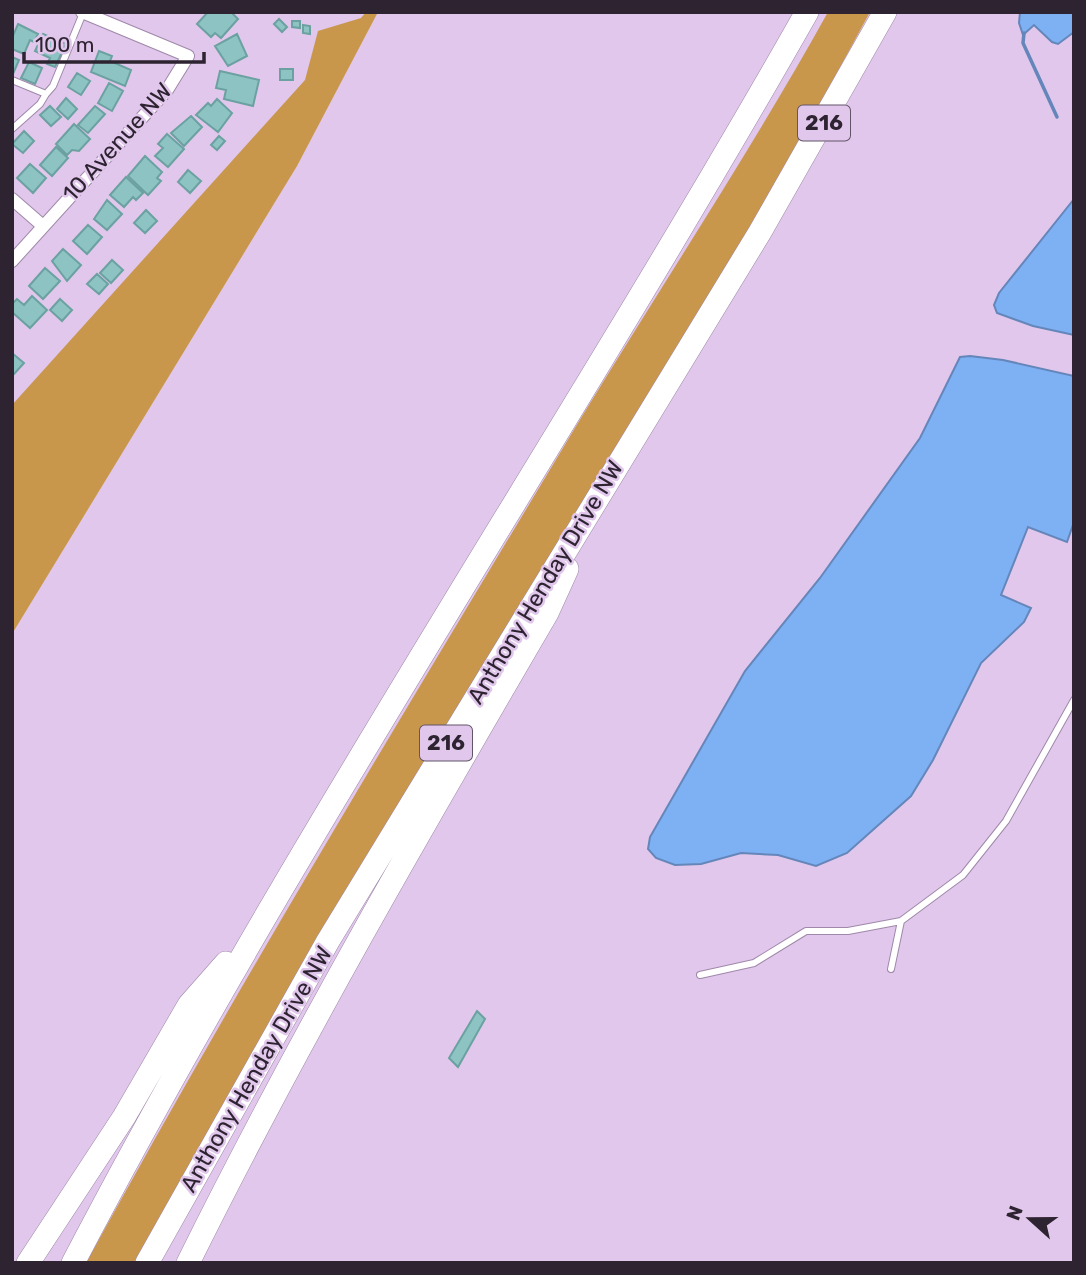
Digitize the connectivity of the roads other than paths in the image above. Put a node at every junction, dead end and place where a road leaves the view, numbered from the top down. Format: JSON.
{"nodes":[{"id":1,"x":83,"y":12,"type":"edge"},
{"id":2,"x":807,"y":12,"type":"edge"},
{"id":3,"x":886,"y":12,"type":"edge"},
{"id":4,"x":12,"y":80,"type":"edge"},
{"id":5,"x":46,"y":94,"type":"junction"},
{"id":6,"x":12,"y":129,"type":"edge"},
{"id":7,"x":12,"y":199,"type":"edge"},
{"id":8,"x":43,"y":226,"type":"junction"},
{"id":9,"x":12,"y":261,"type":"edge"},
{"id":10,"x":605,"y":485,"type":"junction"},
{"id":11,"x":1074,"y":700,"type":"edge"},
{"id":12,"x":901,"y":920,"type":"junction"},
{"id":13,"x":260,"y":924,"type":"junction"},
{"id":14,"x":891,"y":969,"type":"dead end"},
{"id":15,"x":700,"y":975,"type":"dead end"},
{"id":16,"x":28,"y":1263,"type":"edge"},
{"id":17,"x":73,"y":1263,"type":"edge"},
{"id":18,"x":147,"y":1263,"type":"edge"},
{"id":19,"x":188,"y":1263,"type":"edge"}],
"edges":[{"from":1,"to":5,"type":"lane"},
{"from":1,"to":8,"type":"street","name":"10 Avenue NW"},
{"from":2,"to":13,"type":"highway"},
{"from":3,"to":10,"type":"highway","name":"Anthony Henday Drive NW","number":"216"},
{"from":4,"to":5,"type":"lane"},
{"from":5,"to":6,"type":"lane"},
{"from":7,"to":8,"type":"street"},
{"from":8,"to":9,"type":"street","name":"10 Avenue NW"},
{"from":10,"to":18,"type":"highway","name":"Anthony Henday Drive NW","number":"216"},
{"from":10,"to":19,"type":"highway"},
{"from":11,"to":12,"type":"lane"},
{"from":12,"to":14,"type":"lane"},
{"from":12,"to":15,"type":"lane"},
{"from":13,"to":16,"type":"highway"},
{"from":13,"to":17,"type":"highway"}]}
